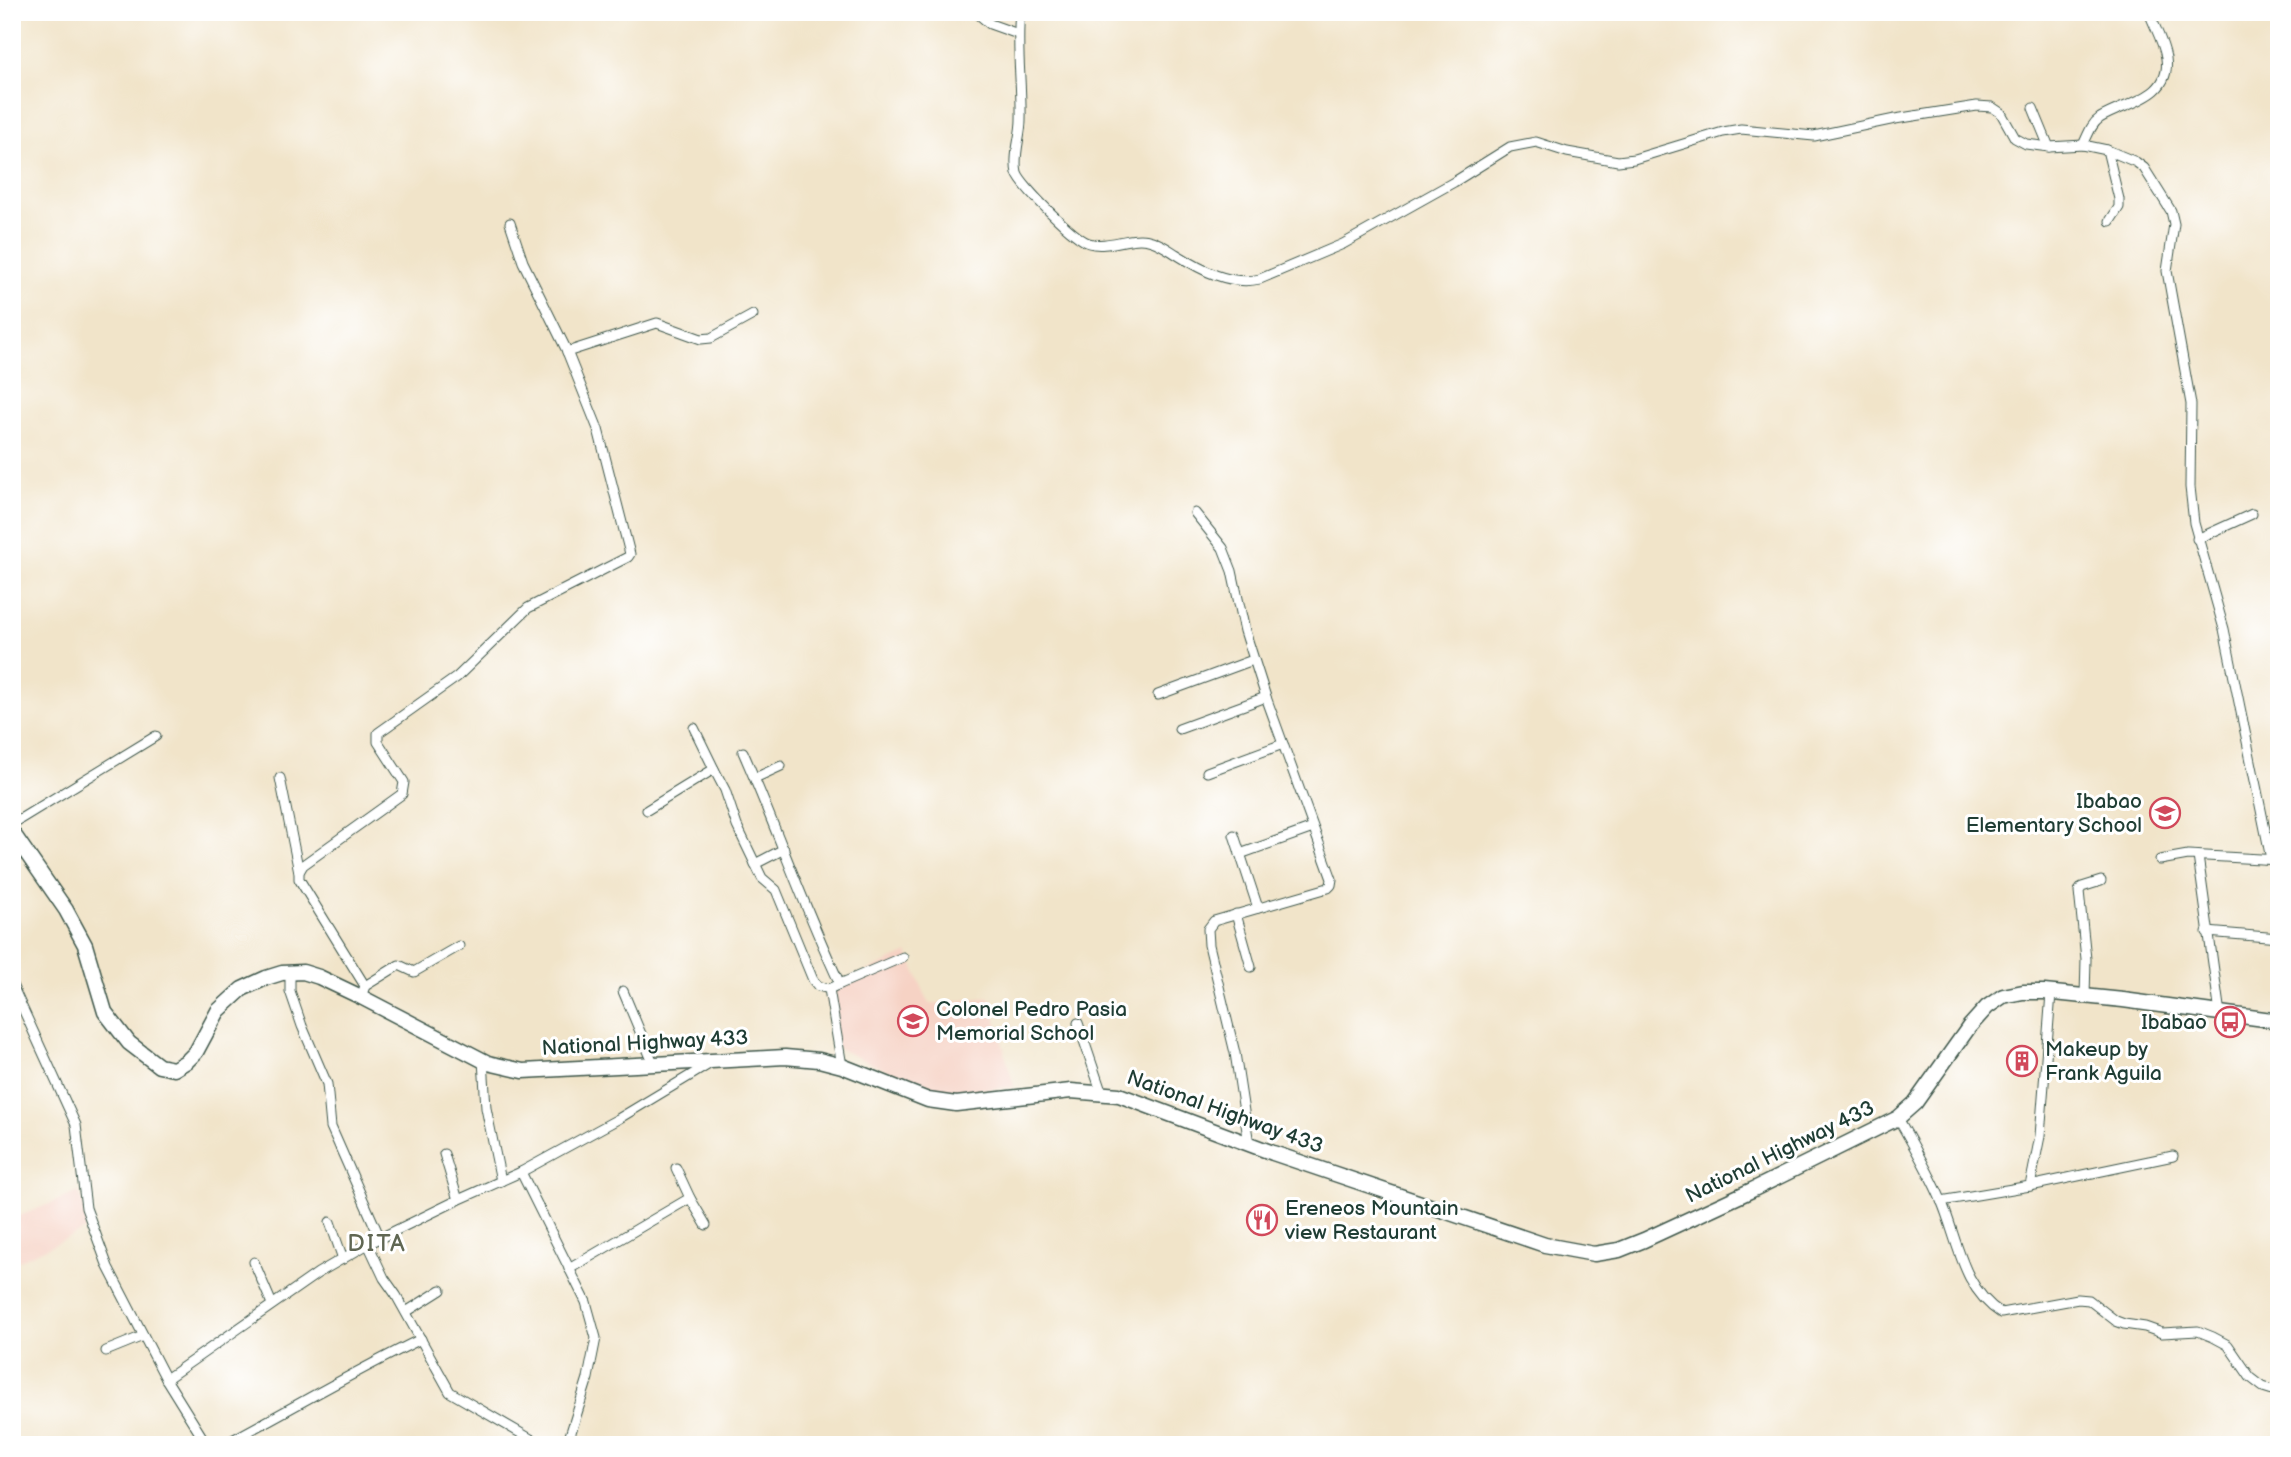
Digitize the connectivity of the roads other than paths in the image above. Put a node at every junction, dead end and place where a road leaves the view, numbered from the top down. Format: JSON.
{"nodes":[{"id":1,"x":976,"y":12,"type":"edge"},
{"id":2,"x":1020,"y":12,"type":"edge"},
{"id":3,"x":2149,"y":12,"type":"edge"},
{"id":4,"x":1018,"y":34,"type":"junction"},
{"id":5,"x":2033,"y":108,"type":"dead end"},
{"id":6,"x":2083,"y":145,"type":"junction"},
{"id":7,"x":2049,"y":148,"type":"junction"},
{"id":8,"x":2108,"y":150,"type":"junction"},
{"id":9,"x":2110,"y":220,"type":"dead end"},
{"id":10,"x":510,"y":223,"type":"dead end"},
{"id":11,"x":753,"y":315,"type":"dead end"},
{"id":12,"x":567,"y":352,"type":"junction"},
{"id":13,"x":1195,"y":513,"type":"dead end"},
{"id":14,"x":2252,"y":514,"type":"dead end"},
{"id":15,"x":2197,"y":539,"type":"junction"},
{"id":16,"x":1254,"y":660,"type":"junction"},
{"id":17,"x":1158,"y":695,"type":"dead end"},
{"id":18,"x":1266,"y":698,"type":"junction"},
{"id":19,"x":694,"y":728,"type":"dead end"},
{"id":20,"x":1179,"y":729,"type":"dead end"},
{"id":21,"x":156,"y":736,"type":"dead end"},
{"id":22,"x":1283,"y":744,"type":"junction"},
{"id":23,"x":743,"y":752,"type":"dead end"},
{"id":24,"x":781,"y":766,"type":"dead end"},
{"id":25,"x":713,"y":769,"type":"junction"},
{"id":26,"x":1206,"y":772,"type":"dead end"},
{"id":27,"x":280,"y":778,"type":"dead end"},
{"id":28,"x":755,"y":779,"type":"junction"},
{"id":29,"x":647,"y":810,"type":"dead end"},
{"id":30,"x":12,"y":824,"type":"edge"},
{"id":31,"x":1313,"y":828,"type":"junction"},
{"id":32,"x":12,"y":832,"type":"edge"},
{"id":33,"x":1234,"y":835,"type":"dead end"},
{"id":34,"x":784,"y":849,"type":"junction"},
{"id":35,"x":1240,"y":854,"type":"junction"},
{"id":36,"x":2198,"y":856,"type":"junction"},
{"id":37,"x":2275,"y":859,"type":"edge"},
{"id":38,"x":2160,"y":860,"type":"dead end"},
{"id":39,"x":754,"y":863,"type":"junction"},
{"id":40,"x":299,"y":872,"type":"junction"},
{"id":41,"x":2101,"y":881,"type":"dead end"},
{"id":42,"x":1258,"y":908,"type":"junction"},
{"id":43,"x":1236,"y":914,"type":"junction"},
{"id":44,"x":2207,"y":932,"type":"junction"},
{"id":45,"x":2279,"y":938,"type":"edge"},
{"id":46,"x":458,"y":946,"type":"dead end"},
{"id":47,"x":903,"y":957,"type":"dead end"},
{"id":48,"x":1251,"y":967,"type":"dead end"},
{"id":49,"x":290,"y":972,"type":"junction"},
{"id":50,"x":840,"y":984,"type":"junction"},
{"id":51,"x":12,"y":985,"type":"edge"},
{"id":52,"x":829,"y":989,"type":"junction"},
{"id":53,"x":363,"y":991,"type":"junction"},
{"id":54,"x":623,"y":991,"type":"dead end"},
{"id":55,"x":2051,"y":993,"type":"junction"},
{"id":56,"x":2085,"y":997,"type":"junction"},
{"id":57,"x":2220,"y":1014,"type":"junction"},
{"id":58,"x":2279,"y":1021,"type":"edge"},
{"id":59,"x":1078,"y":1023,"type":"dead end"},
{"id":60,"x":483,"y":1060,"type":"junction"},
{"id":61,"x":716,"y":1060,"type":"junction"},
{"id":62,"x":654,"y":1065,"type":"junction"},
{"id":63,"x":842,"y":1066,"type":"junction"},
{"id":64,"x":1101,"y":1091,"type":"junction"},
{"id":65,"x":1898,"y":1118,"type":"junction"},
{"id":66,"x":1249,"y":1144,"type":"junction"},
{"id":67,"x":444,"y":1154,"type":"dead end"},
{"id":68,"x":2173,"y":1156,"type":"dead end"},
{"id":69,"x":676,"y":1168,"type":"dead end"},
{"id":70,"x":521,"y":1172,"type":"junction"},
{"id":71,"x":501,"y":1181,"type":"junction"},
{"id":72,"x":2031,"y":1186,"type":"junction"},
{"id":73,"x":690,"y":1198,"type":"junction"},
{"id":74,"x":458,"y":1200,"type":"junction"},
{"id":75,"x":1941,"y":1201,"type":"junction"},
{"id":76,"x":330,"y":1222,"type":"dead end"},
{"id":77,"x":706,"y":1225,"type":"dead end"},
{"id":78,"x":380,"y":1238,"type":"junction"},
{"id":79,"x":368,"y":1244,"type":"junction"},
{"id":80,"x":343,"y":1259,"type":"junction"},
{"id":81,"x":254,"y":1262,"type":"dead end"},
{"id":82,"x":569,"y":1269,"type":"junction"},
{"id":83,"x":441,"y":1290,"type":"dead end"},
{"id":84,"x":272,"y":1304,"type":"junction"},
{"id":85,"x":406,"y":1312,"type":"junction"},
{"id":86,"x":143,"y":1336,"type":"junction"},
{"id":87,"x":421,"y":1339,"type":"junction"},
{"id":88,"x":106,"y":1351,"type":"dead end"},
{"id":89,"x":166,"y":1379,"type":"junction"},
{"id":90,"x":2279,"y":1392,"type":"edge"},
{"id":91,"x":207,"y":1445,"type":"edge"},
{"id":92,"x":223,"y":1445,"type":"edge"},
{"id":93,"x":541,"y":1445,"type":"edge"},
{"id":94,"x":567,"y":1445,"type":"edge"}],
"edges":[{"from":1,"to":4,"type":"street"},
{"from":2,"to":4,"type":"street"},
{"from":3,"to":6,"type":"street"},
{"from":4,"to":7,"type":"street"},
{"from":5,"to":7,"type":"street"},
{"from":6,"to":7,"type":"street"},
{"from":6,"to":8,"type":"street"},
{"from":8,"to":9,"type":"street"},
{"from":8,"to":15,"type":"street"},
{"from":10,"to":12,"type":"street"},
{"from":11,"to":12,"type":"street"},
{"from":12,"to":40,"type":"street"},
{"from":13,"to":16,"type":"street"},
{"from":14,"to":15,"type":"street"},
{"from":15,"to":37,"type":"street"},
{"from":16,"to":17,"type":"street"},
{"from":16,"to":18,"type":"street"},
{"from":18,"to":20,"type":"street"},
{"from":18,"to":22,"type":"street"},
{"from":19,"to":25,"type":"street"},
{"from":21,"to":30,"type":"street"},
{"from":22,"to":26,"type":"street"},
{"from":22,"to":31,"type":"street"},
{"from":23,"to":28,"type":"street"},
{"from":24,"to":28,"type":"street"},
{"from":25,"to":29,"type":"street"},
{"from":25,"to":39,"type":"street"},
{"from":27,"to":40,"type":"street"},
{"from":28,"to":34,"type":"street"},
{"from":31,"to":35,"type":"street"},
{"from":31,"to":42,"type":"street"},
{"from":32,"to":49,"type":"main road","name":"National Highway 433"},
{"from":33,"to":35,"type":"street"},
{"from":34,"to":39,"type":"street"},
{"from":34,"to":50,"type":"street"},
{"from":35,"to":42,"type":"street"},
{"from":36,"to":37,"type":"street"},
{"from":36,"to":38,"type":"street"},
{"from":36,"to":44,"type":"street"},
{"from":39,"to":52,"type":"street"},
{"from":40,"to":53,"type":"street"},
{"from":41,"to":56,"type":"street"},
{"from":42,"to":43,"type":"street"},
{"from":43,"to":48,"type":"street"},
{"from":43,"to":66,"type":"street"},
{"from":44,"to":45,"type":"street"},
{"from":44,"to":57,"type":"street"},
{"from":46,"to":53,"type":"street"},
{"from":47,"to":50,"type":"street"},
{"from":49,"to":53,"type":"main road","name":"National Highway 433"},
{"from":49,"to":78,"type":"street"},
{"from":50,"to":52,"type":"street"},
{"from":51,"to":86,"type":"street"},
{"from":52,"to":63,"type":"street"},
{"from":53,"to":60,"type":"main road","name":"National Highway 433"},
{"from":54,"to":62,"type":"street"},
{"from":55,"to":56,"type":"main road","name":"National Highway 433"},
{"from":55,"to":65,"type":"main road","name":"National Highway 433"},
{"from":55,"to":72,"type":"street"},
{"from":56,"to":57,"type":"main road","name":"National Highway 433"},
{"from":57,"to":58,"type":"main road","name":"National Highway 433"},
{"from":59,"to":64,"type":"street"},
{"from":60,"to":62,"type":"main road","name":"National Highway 433"},
{"from":60,"to":71,"type":"street"},
{"from":61,"to":62,"type":"main road","name":"National Highway 433"},
{"from":61,"to":63,"type":"main road","name":"National Highway 433"},
{"from":61,"to":70,"type":"street"},
{"from":63,"to":64,"type":"main road","name":"National Highway 433"},
{"from":64,"to":66,"type":"main road","name":"National Highway 433"},
{"from":65,"to":66,"type":"main road","name":"National Highway 433"},
{"from":65,"to":75,"type":"street"},
{"from":67,"to":74,"type":"street"},
{"from":68,"to":72,"type":"street"},
{"from":69,"to":73,"type":"street"},
{"from":70,"to":71,"type":"street"},
{"from":70,"to":82,"type":"street"},
{"from":71,"to":74,"type":"street"},
{"from":72,"to":75,"type":"street"},
{"from":73,"to":77,"type":"street"},
{"from":73,"to":82,"type":"street"},
{"from":74,"to":78,"type":"street"},
{"from":75,"to":90,"type":"street"},
{"from":76,"to":80,"type":"street"},
{"from":78,"to":79,"type":"street"},
{"from":79,"to":80,"type":"street"},
{"from":79,"to":85,"type":"street"},
{"from":80,"to":84,"type":"street"},
{"from":81,"to":84,"type":"street"},
{"from":82,"to":94,"type":"street"},
{"from":83,"to":85,"type":"street"},
{"from":84,"to":89,"type":"street"},
{"from":85,"to":87,"type":"street"},
{"from":86,"to":88,"type":"street"},
{"from":86,"to":89,"type":"street"},
{"from":87,"to":92,"type":"street"},
{"from":87,"to":93,"type":"street"},
{"from":89,"to":91,"type":"street"}]}
